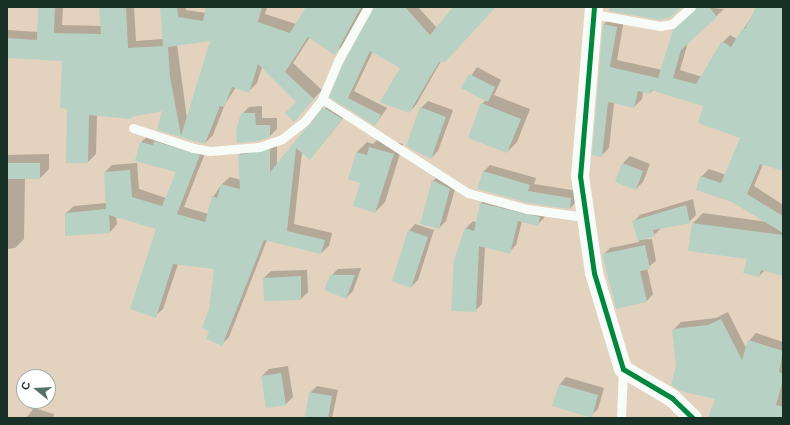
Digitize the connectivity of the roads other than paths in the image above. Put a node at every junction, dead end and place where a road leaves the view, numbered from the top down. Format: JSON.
{"nodes":[{"id":1,"x":368,"y":7,"type":"edge"},
{"id":2,"x":691,"y":7,"type":"edge"},
{"id":3,"x":593,"y":11,"type":"edge"},
{"id":4,"x":322,"y":99,"type":"junction"},
{"id":5,"x":132,"y":128,"type":"dead end"},
{"id":6,"x":584,"y":217,"type":"junction"},
{"id":7,"x":623,"y":369,"type":"junction"},
{"id":8,"x":620,"y":418,"type":"edge"},
{"id":9,"x":693,"y":418,"type":"edge"}],
"edges":[{"from":1,"to":4,"type":"lane"},
{"from":2,"to":3,"type":"lane"},
{"from":3,"to":6,"type":"street"},
{"from":4,"to":5,"type":"lane"},
{"from":4,"to":6,"type":"lane"},
{"from":6,"to":7,"type":"street"},
{"from":7,"to":8,"type":"lane"},
{"from":7,"to":9,"type":"street"}]}
